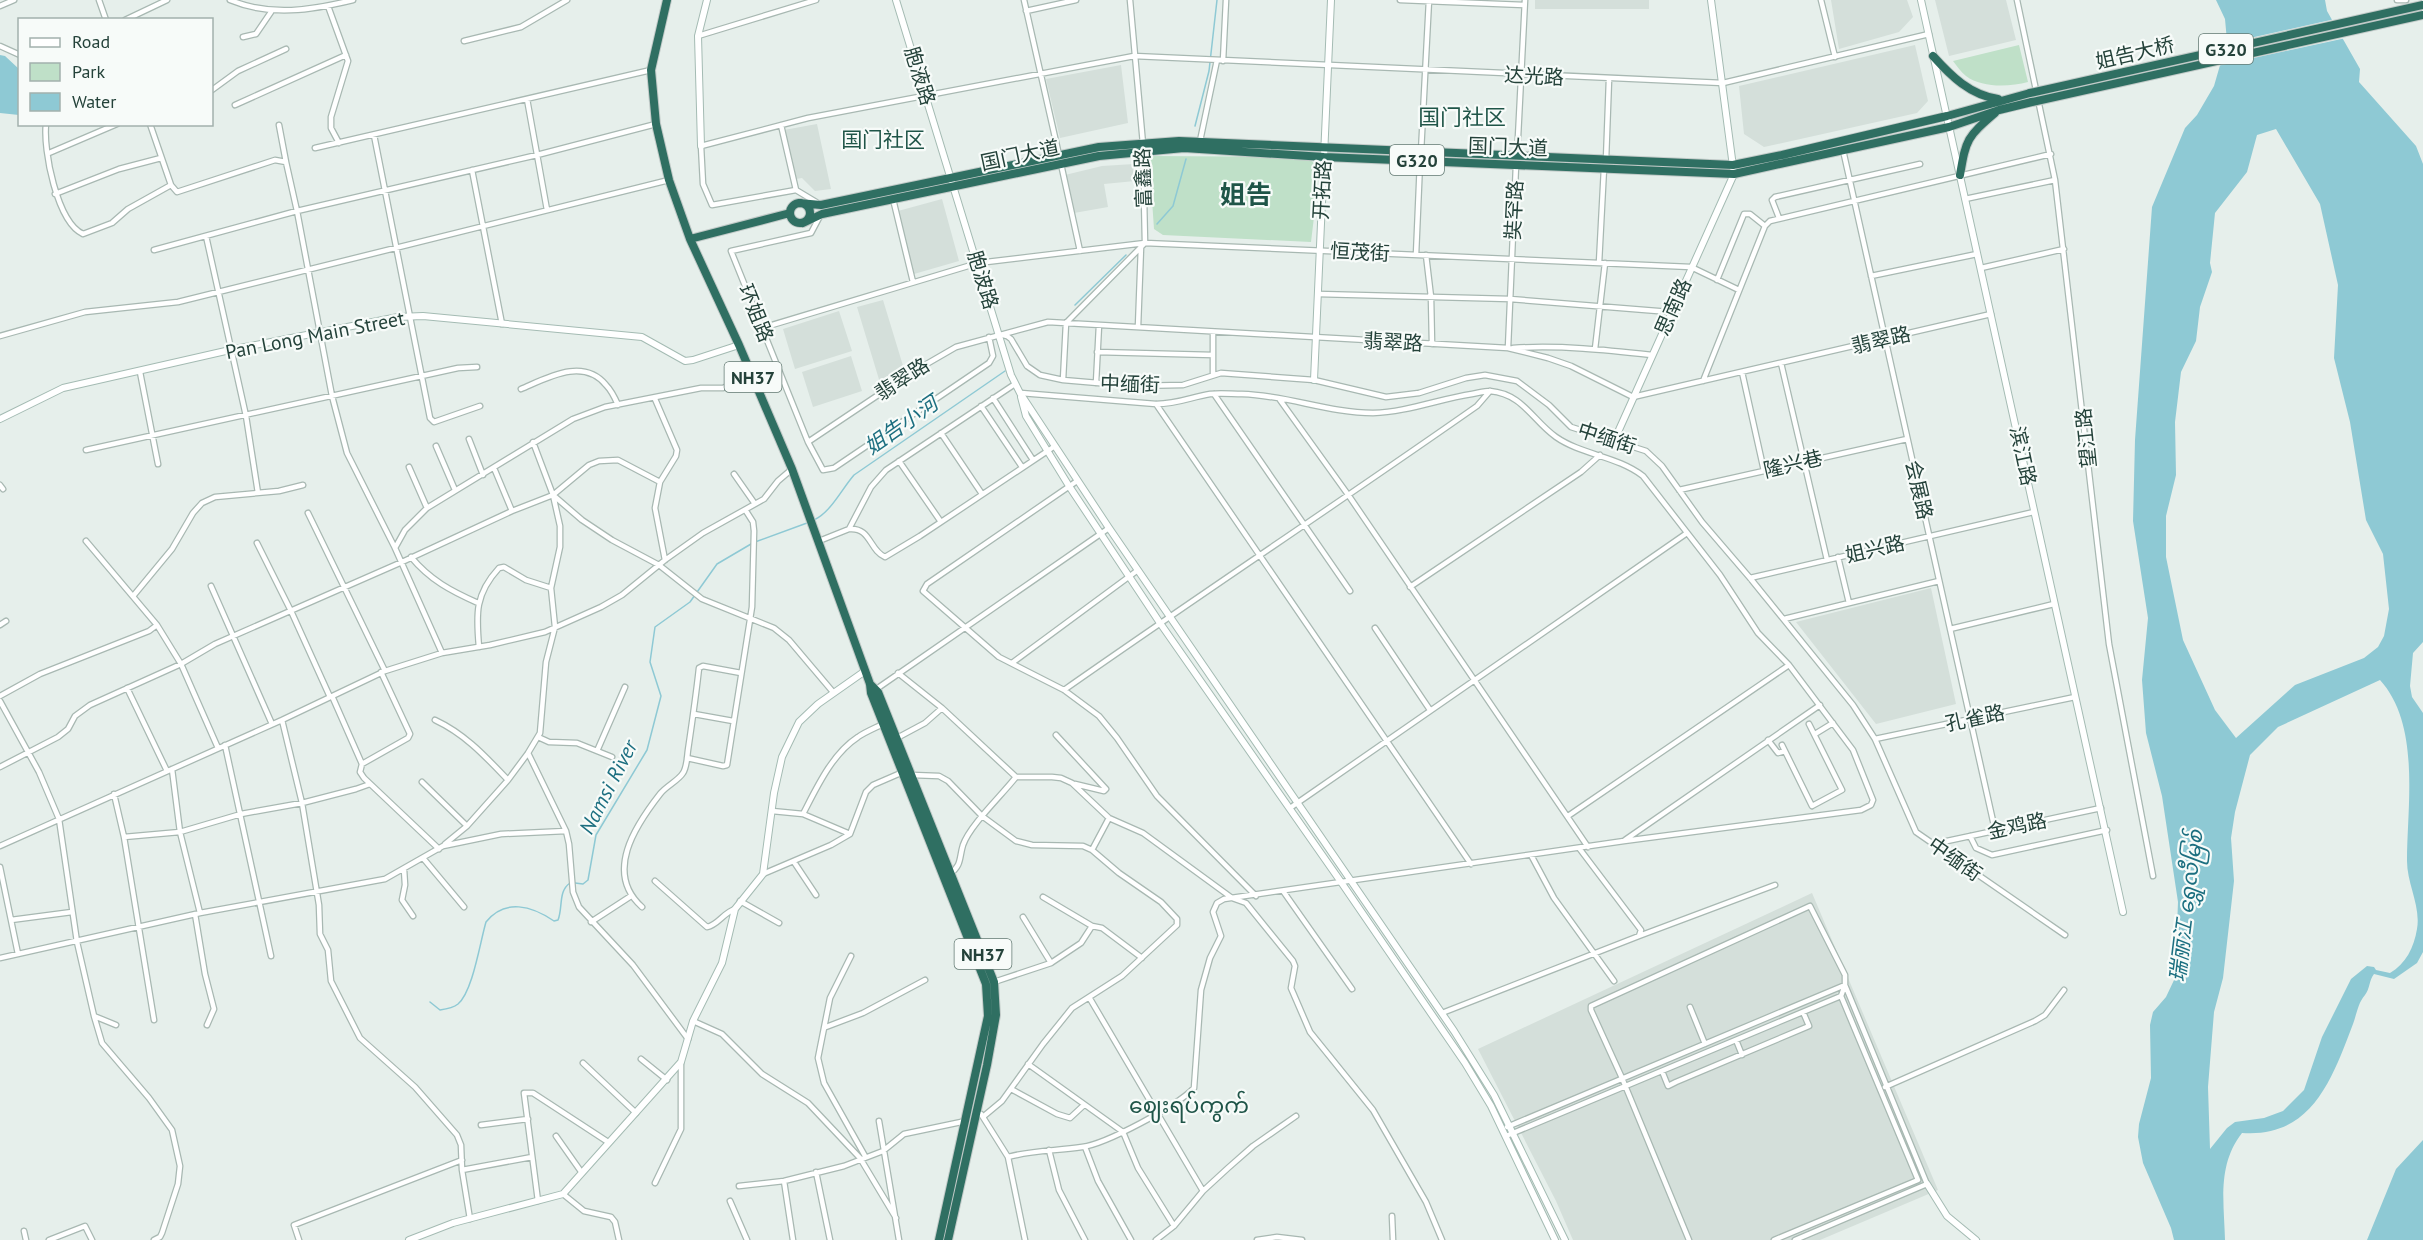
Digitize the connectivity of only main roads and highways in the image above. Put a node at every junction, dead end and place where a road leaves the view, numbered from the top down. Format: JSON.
{"nodes":[{"id":1,"x":667,"y":0,"type":"edge"},
{"id":2,"x":2423,"y":6,"type":"edge"},
{"id":3,"x":2423,"y":15,"type":"edge"},
{"id":4,"x":1933,"y":56,"type":"road end"},
{"id":5,"x":2031,"y":98,"type":"junction"},
{"id":6,"x":2001,"y":100,"type":"junction"},
{"id":7,"x":1999,"y":110,"type":"junction"},
{"id":8,"x":1143,"y":147,"type":"junction"},
{"id":9,"x":1324,"y":152,"type":"junction"},
{"id":10,"x":1733,"y":169,"type":"junction"},
{"id":11,"x":1960,"y":175,"type":"road end"},
{"id":12,"x":953,"y":182,"type":"junction"},
{"id":13,"x":799,"y":203,"type":"junction"},
{"id":14,"x":821,"y":209,"type":"junction"},
{"id":15,"x":790,"y":213,"type":"junction"},
{"id":16,"x":803,"y":223,"type":"junction"},
{"id":17,"x":690,"y":239,"type":"junction"},
{"id":18,"x":872,"y":689,"type":"junction"},
{"id":19,"x":907,"y":774,"type":"junction"},
{"id":20,"x":939,"y":1240,"type":"edge"},
{"id":21,"x":948,"y":1240,"type":"edge"}],
"edges":[{"from":1,"to":17,"type":"highway","number":"NH37"},
{"from":2,"to":5,"type":"highway","name":"姐告大桥","number":"G320","bridge":true},
{"from":3,"to":5,"type":"highway","name":"姐告大桥","number":"G320","bridge":true},
{"from":4,"to":6,"type":"highway"},
{"from":5,"to":6,"type":"highway","name":"国门大道","number":"G320"},
{"from":5,"to":7,"type":"highway","name":"国门大道","number":"G320"},
{"from":6,"to":10,"type":"highway","name":"国门大道","number":"G320"},
{"from":7,"to":10,"type":"highway","name":"国门大道","number":"G320"},
{"from":7,"to":11,"type":"highway"},
{"from":8,"to":9,"type":"highway","name":"国门大道","number":"G320"},
{"from":8,"to":9,"type":"highway","name":"国门大道","number":"G320"},
{"from":8,"to":12,"type":"highway","name":"国门大道","number":"G320"},
{"from":9,"to":10,"type":"highway","name":"国门大道","number":"G320"},
{"from":12,"to":14,"type":"highway","name":"国门大道","number":"G320"},
{"from":12,"to":14,"type":"highway","name":"国门大道","number":"G320"},
{"from":13,"to":14,"type":"highway","name":"国门大道","number":"G320"},
{"from":13,"to":15,"type":"highway"},
{"from":13,"to":16,"type":"highway"},
{"from":14,"to":16,"type":"highway","name":"国门大道","number":"G320"},
{"from":15,"to":16,"type":"highway"},
{"from":15,"to":17,"type":"highway"},
{"from":17,"to":18,"type":"highway","number":"NH37"},
{"from":18,"to":19,"type":"highway","number":"NH37"},
{"from":18,"to":19,"type":"highway","number":"NH37"},
{"from":19,"to":20,"type":"highway","number":"NH37"},
{"from":19,"to":21,"type":"highway","number":"NH37"}]}
